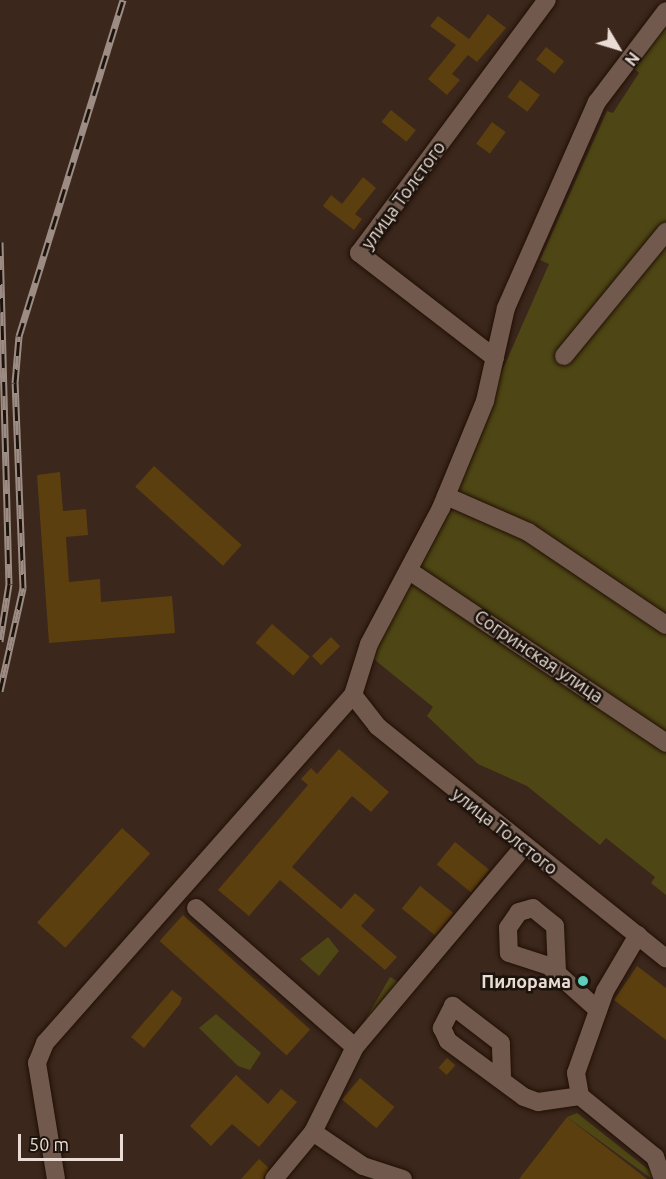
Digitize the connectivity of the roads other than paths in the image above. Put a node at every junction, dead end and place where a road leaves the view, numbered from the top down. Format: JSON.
{"nodes":[{"id":1,"x":547,"y":0,"type":"edge"},
{"id":2,"x":666,"y":11,"type":"edge"},
{"id":3,"x":666,"y":232,"type":"edge"},
{"id":4,"x":564,"y":356,"type":"dead end"},
{"id":5,"x":495,"y":358,"type":"junction"},
{"id":6,"x":446,"y":496,"type":"junction"},
{"id":7,"x":411,"y":572,"type":"junction"},
{"id":8,"x":666,"y":625,"type":"edge"},
{"id":9,"x":353,"y":695,"type":"junction"},
{"id":10,"x":666,"y":743,"type":"edge"},
{"id":11,"x":524,"y":846,"type":"junction"},
{"id":12,"x":196,"y":908,"type":"dead end"},
{"id":13,"x":638,"y":935,"type":"junction"},
{"id":14,"x":666,"y":958,"type":"edge"},
{"id":15,"x":557,"y":972,"type":"dead end"},
{"id":16,"x":598,"y":1010,"type":"junction"},
{"id":17,"x":355,"y":1047,"type":"junction"},
{"id":18,"x":502,"y":1076,"type":"dead end"},
{"id":19,"x":580,"y":1096,"type":"junction"},
{"id":20,"x":314,"y":1132,"type":"junction"},
{"id":21,"x":56,"y":1179,"type":"edge"},
{"id":22,"x":274,"y":1179,"type":"edge"},
{"id":23,"x":403,"y":1179,"type":"edge"},
{"id":24,"x":663,"y":1179,"type":"edge"}],
"edges":[{"from":1,"to":5,"type":"street","name":"улица Толстого"},
{"from":2,"to":5,"type":"street"},
{"from":3,"to":4,"type":"street"},
{"from":5,"to":6,"type":"street"},
{"from":6,"to":7,"type":"street"},
{"from":6,"to":8,"type":"street"},
{"from":7,"to":9,"type":"street"},
{"from":7,"to":10,"type":"street","name":"Согринская улица"},
{"from":9,"to":11,"type":"street","name":"улица Толстого"},
{"from":9,"to":21,"type":"street"},
{"from":11,"to":13,"type":"street","name":"улица Толстого"},
{"from":11,"to":17,"type":"street"},
{"from":12,"to":17,"type":"street"},
{"from":13,"to":14,"type":"street","name":"улица Толстого"},
{"from":13,"to":16,"type":"street"},
{"from":15,"to":16,"type":"street"},
{"from":16,"to":19,"type":"street"},
{"from":17,"to":20,"type":"street"},
{"from":18,"to":19,"type":"street"},
{"from":19,"to":24,"type":"street"},
{"from":20,"to":22,"type":"street"},
{"from":20,"to":23,"type":"street"}]}
